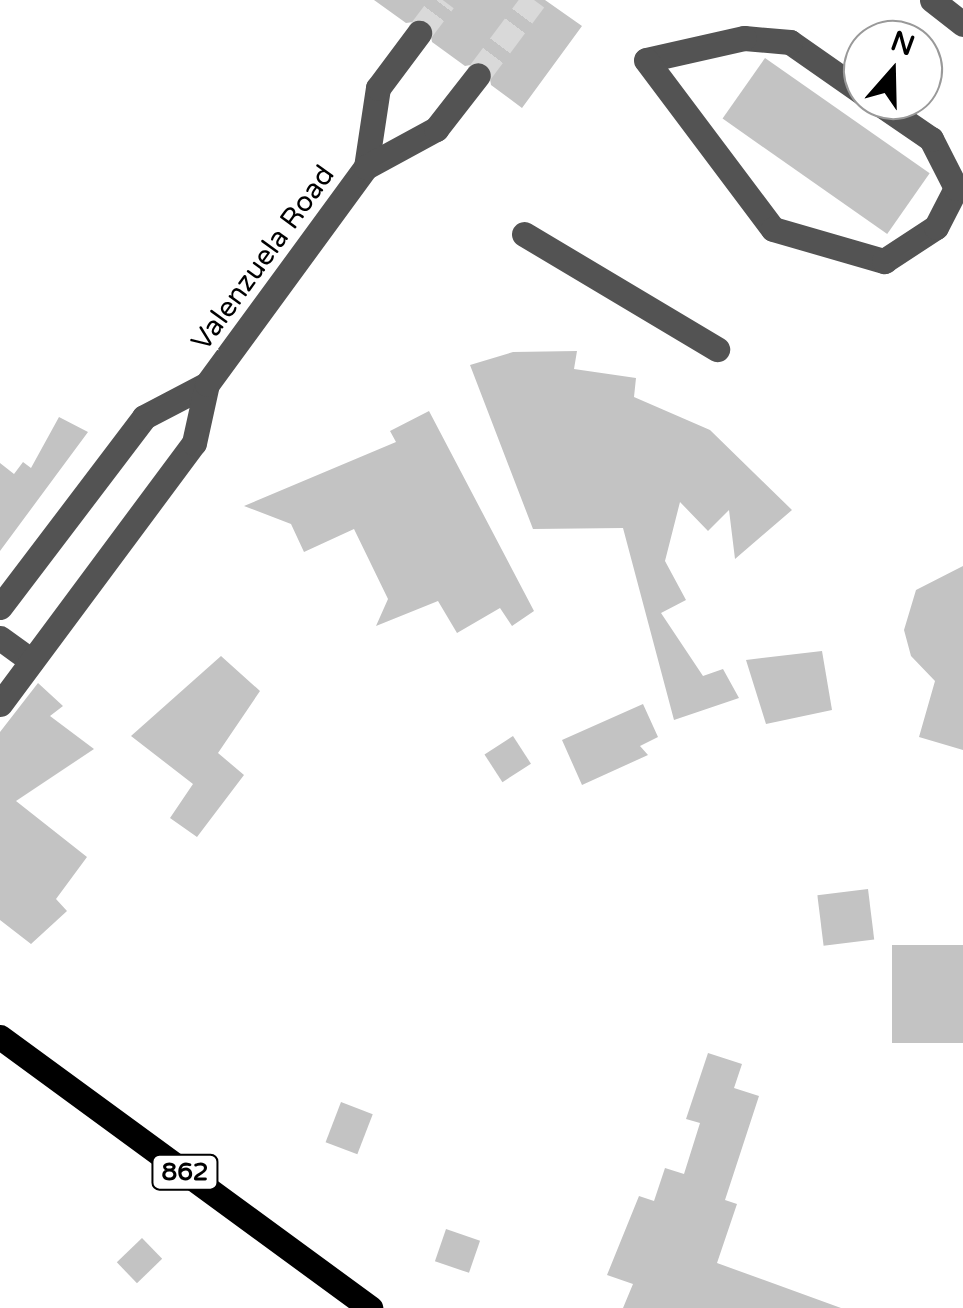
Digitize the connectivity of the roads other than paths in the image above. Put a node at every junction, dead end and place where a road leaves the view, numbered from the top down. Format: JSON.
{"nodes":[{"id":1,"x":932,"y":0,"type":"edge"},
{"id":2,"x":963,"y":24,"type":"edge"},
{"id":3,"x":419,"y":33,"type":"tunnel mouth"},
{"id":4,"x":478,"y":75,"type":"tunnel mouth"},
{"id":5,"x":843,"y":78,"type":"edge"},
{"id":6,"x":903,"y":120,"type":"edge"},
{"id":7,"x":366,"y":167,"type":"junction"},
{"id":8,"x":524,"y":234,"type":"dead end"},
{"id":9,"x":717,"y":349,"type":"dead end"},
{"id":10,"x":208,"y":384,"type":"junction"},
{"id":11,"x":0,"y":607,"type":"edge"},
{"id":12,"x":0,"y":638,"type":"edge"},
{"id":13,"x":32,"y":661,"type":"junction"},
{"id":14,"x":0,"y":704,"type":"edge"},
{"id":15,"x":0,"y":1036,"type":"edge"},
{"id":16,"x":370,"y":1308,"type":"edge"}],
"edges":[{"from":1,"to":2,"type":"street"},
{"from":3,"to":7,"type":"street"},
{"from":4,"to":7,"type":"street"},
{"from":5,"to":6,"type":"street"},
{"from":7,"to":10,"type":"street","name":"Valenzuela Road"},
{"from":8,"to":9,"type":"street"},
{"from":10,"to":11,"type":"street","name":"Valenzuela Road"},
{"from":10,"to":13,"type":"street","name":"Valenzuela Road"},
{"from":12,"to":13,"type":"street"},
{"from":13,"to":14,"type":"street","name":"Valenzuela Road"},
{"from":15,"to":16,"type":"main road","number":"862"}]}
